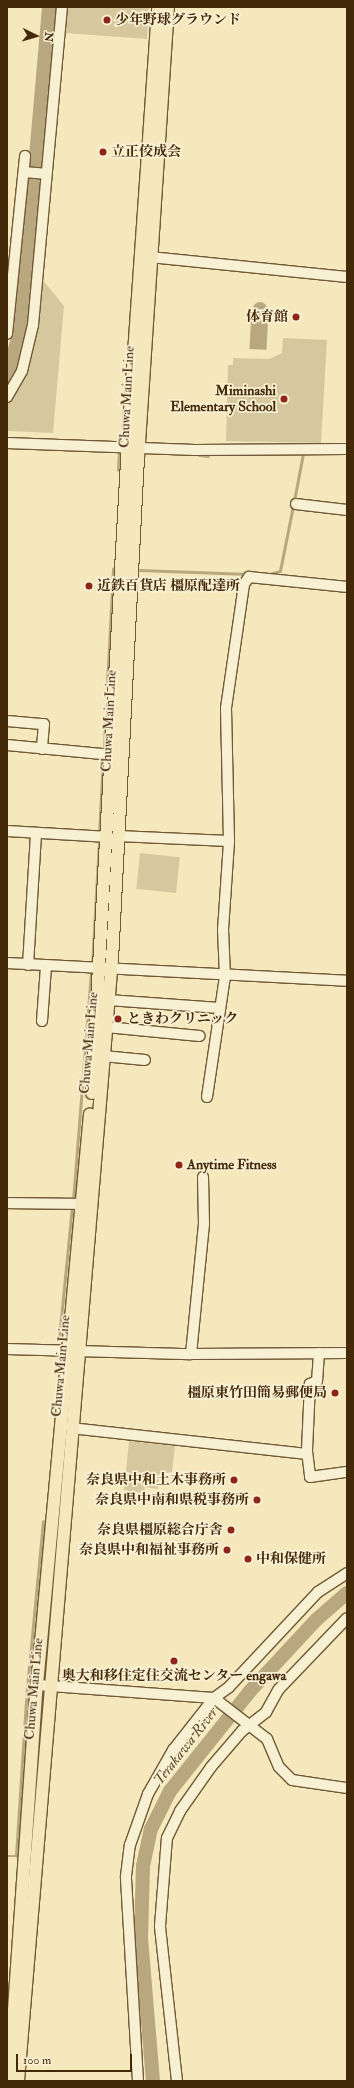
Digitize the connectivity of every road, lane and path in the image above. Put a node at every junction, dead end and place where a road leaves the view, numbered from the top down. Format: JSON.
{"nodes":[{"id":1,"x":62,"y":7,"type":"edge"},
{"id":2,"x":158,"y":7,"type":"edge"},
{"id":3,"x":168,"y":7,"type":"edge"},
{"id":4,"x":25,"y":156,"type":"dead end"},
{"id":5,"x":26,"y":172,"type":"junction"},
{"id":6,"x":43,"y":174,"type":"junction"},
{"id":7,"x":150,"y":257,"type":"junction"},
{"id":8,"x":347,"y":277,"type":"edge"},
{"id":9,"x":7,"y":334,"type":"edge"},
{"id":10,"x":7,"y":397,"type":"edge"},
{"id":11,"x":7,"y":443,"type":"edge"},
{"id":12,"x":134,"y":448,"type":"junction"},
{"id":13,"x":347,"y":449,"type":"edge"},
{"id":14,"x":296,"y":504,"type":"dead end"},
{"id":15,"x":347,"y":510,"type":"edge"},
{"id":16,"x":347,"y":587,"type":"edge"},
{"id":17,"x":7,"y":721,"type":"edge"},
{"id":18,"x":7,"y":745,"type":"edge"},
{"id":19,"x":42,"y":749,"type":"junction"},
{"id":20,"x":106,"y":755,"type":"junction"},
{"id":21,"x":7,"y":831,"type":"edge"},
{"id":22,"x":36,"y":834,"type":"junction"},
{"id":23,"x":106,"y":836,"type":"junction"},
{"id":24,"x":229,"y":841,"type":"junction"},
{"id":25,"x":7,"y":963,"type":"edge"},
{"id":26,"x":28,"y":965,"type":"junction"},
{"id":27,"x":46,"y":966,"type":"junction"},
{"id":28,"x":99,"y":968,"type":"junction"},
{"id":29,"x":225,"y":977,"type":"junction"},
{"id":30,"x":347,"y":981,"type":"edge"},
{"id":31,"x":108,"y":1000,"type":"junction"},
{"id":32,"x":220,"y":1008,"type":"junction"},
{"id":33,"x":42,"y":1021,"type":"dead end"},
{"id":34,"x":106,"y":1027,"type":"junction"},
{"id":35,"x":200,"y":1036,"type":"dead end"},
{"id":36,"x":103,"y":1056,"type":"junction"},
{"id":37,"x":145,"y":1060,"type":"dead end"},
{"id":38,"x":207,"y":1097,"type":"dead end"},
{"id":39,"x":203,"y":1177,"type":"dead end"},
{"id":40,"x":7,"y":1203,"type":"edge"},
{"id":41,"x":75,"y":1204,"type":"junction"},
{"id":42,"x":7,"y":1349,"type":"edge"},
{"id":43,"x":73,"y":1351,"type":"junction"},
{"id":44,"x":319,"y":1353,"type":"junction"},
{"id":45,"x":347,"y":1353,"type":"edge"},
{"id":46,"x":191,"y":1354,"type":"junction"},
{"id":47,"x":71,"y":1428,"type":"junction"},
{"id":48,"x":307,"y":1454,"type":"junction"},
{"id":49,"x":347,"y":1472,"type":"edge"},
{"id":50,"x":347,"y":1573,"type":"edge"},
{"id":51,"x":347,"y":1618,"type":"edge"},
{"id":52,"x":43,"y":1685,"type":"junction"},
{"id":53,"x":217,"y":1700,"type":"junction"},
{"id":54,"x":249,"y":1725,"type":"junction"},
{"id":55,"x":347,"y":1788,"type":"edge"},
{"id":56,"x":9,"y":2081,"type":"edge"},
{"id":57,"x":18,"y":2081,"type":"edge"},
{"id":58,"x":138,"y":2081,"type":"edge"},
{"id":59,"x":177,"y":2081,"type":"edge"}],
"edges":[{"from":1,"to":6,"type":"street"},
{"from":2,"to":12,"type":"main road","name":"Chuwa Main Line"},
{"from":3,"to":7,"type":"main road","name":"Chuwa Main Line"},
{"from":4,"to":5,"type":"street"},
{"from":5,"to":6,"type":"street"},
{"from":5,"to":9,"type":"street"},
{"from":6,"to":10,"type":"street"},
{"from":7,"to":8,"type":"street"},
{"from":7,"to":12,"type":"main road","name":"Chuwa Main Line"},
{"from":11,"to":12,"type":"street"},
{"from":12,"to":13,"type":"street"},
{"from":12,"to":20,"type":"main road","name":"Chuwa Main Line"},
{"from":12,"to":23,"type":"main road","name":"Chuwa Main Line"},
{"from":14,"to":15,"type":"street"},
{"from":16,"to":24,"type":"street"},
{"from":17,"to":19,"type":"street"},
{"from":18,"to":19,"type":"street"},
{"from":19,"to":20,"type":"street"},
{"from":20,"to":23,"type":"main road","name":"Chuwa Main Line"},
{"from":21,"to":22,"type":"street"},
{"from":22,"to":23,"type":"street"},
{"from":22,"to":26,"type":"street"},
{"from":23,"to":24,"type":"street"},
{"from":23,"to":28,"type":"main road","name":"Chuwa Main Line"},
{"from":24,"to":29,"type":"street"},
{"from":25,"to":26,"type":"street"},
{"from":26,"to":27,"type":"street"},
{"from":27,"to":28,"type":"street"},
{"from":27,"to":33,"type":"street"},
{"from":28,"to":29,"type":"street"},
{"from":28,"to":31,"type":"main road","name":"Chuwa Main Line"},
{"from":28,"to":41,"type":"main road","name":"Chuwa Main Line"},
{"from":29,"to":30,"type":"street"},
{"from":29,"to":32,"type":"street"},
{"from":31,"to":32,"type":"street"},
{"from":31,"to":34,"type":"main road","name":"Chuwa Main Line"},
{"from":32,"to":38,"type":"street"},
{"from":34,"to":35,"type":"street"},
{"from":34,"to":36,"type":"main road","name":"Chuwa Main Line"},
{"from":36,"to":37,"type":"street"},
{"from":36,"to":43,"type":"main road","name":"Chuwa Main Line"},
{"from":39,"to":46,"type":"street"},
{"from":40,"to":41,"type":"street"},
{"from":41,"to":43,"type":"main road","name":"Chuwa Main Line"},
{"from":42,"to":43,"type":"street"},
{"from":43,"to":46,"type":"street"},
{"from":43,"to":47,"type":"main road","name":"Chuwa Main Line"},
{"from":43,"to":52,"type":"main road","name":"Chuwa Main Line"},
{"from":44,"to":45,"type":"street"},
{"from":44,"to":46,"type":"street"},
{"from":44,"to":48,"type":"street"},
{"from":47,"to":48,"type":"street"},
{"from":47,"to":52,"type":"main road","name":"Chuwa Main Line"},
{"from":48,"to":49,"type":"street"},
{"from":50,"to":53,"type":"street"},
{"from":51,"to":54,"type":"street"},
{"from":52,"to":53,"type":"street"},
{"from":52,"to":56,"type":"main road","name":"Chuwa Main Line"},
{"from":52,"to":57,"type":"main road","name":"Chuwa Main Line"},
{"from":53,"to":54,"type":"street"},
{"from":53,"to":58,"type":"street"},
{"from":54,"to":55,"type":"street"},
{"from":54,"to":59,"type":"street"}]}
